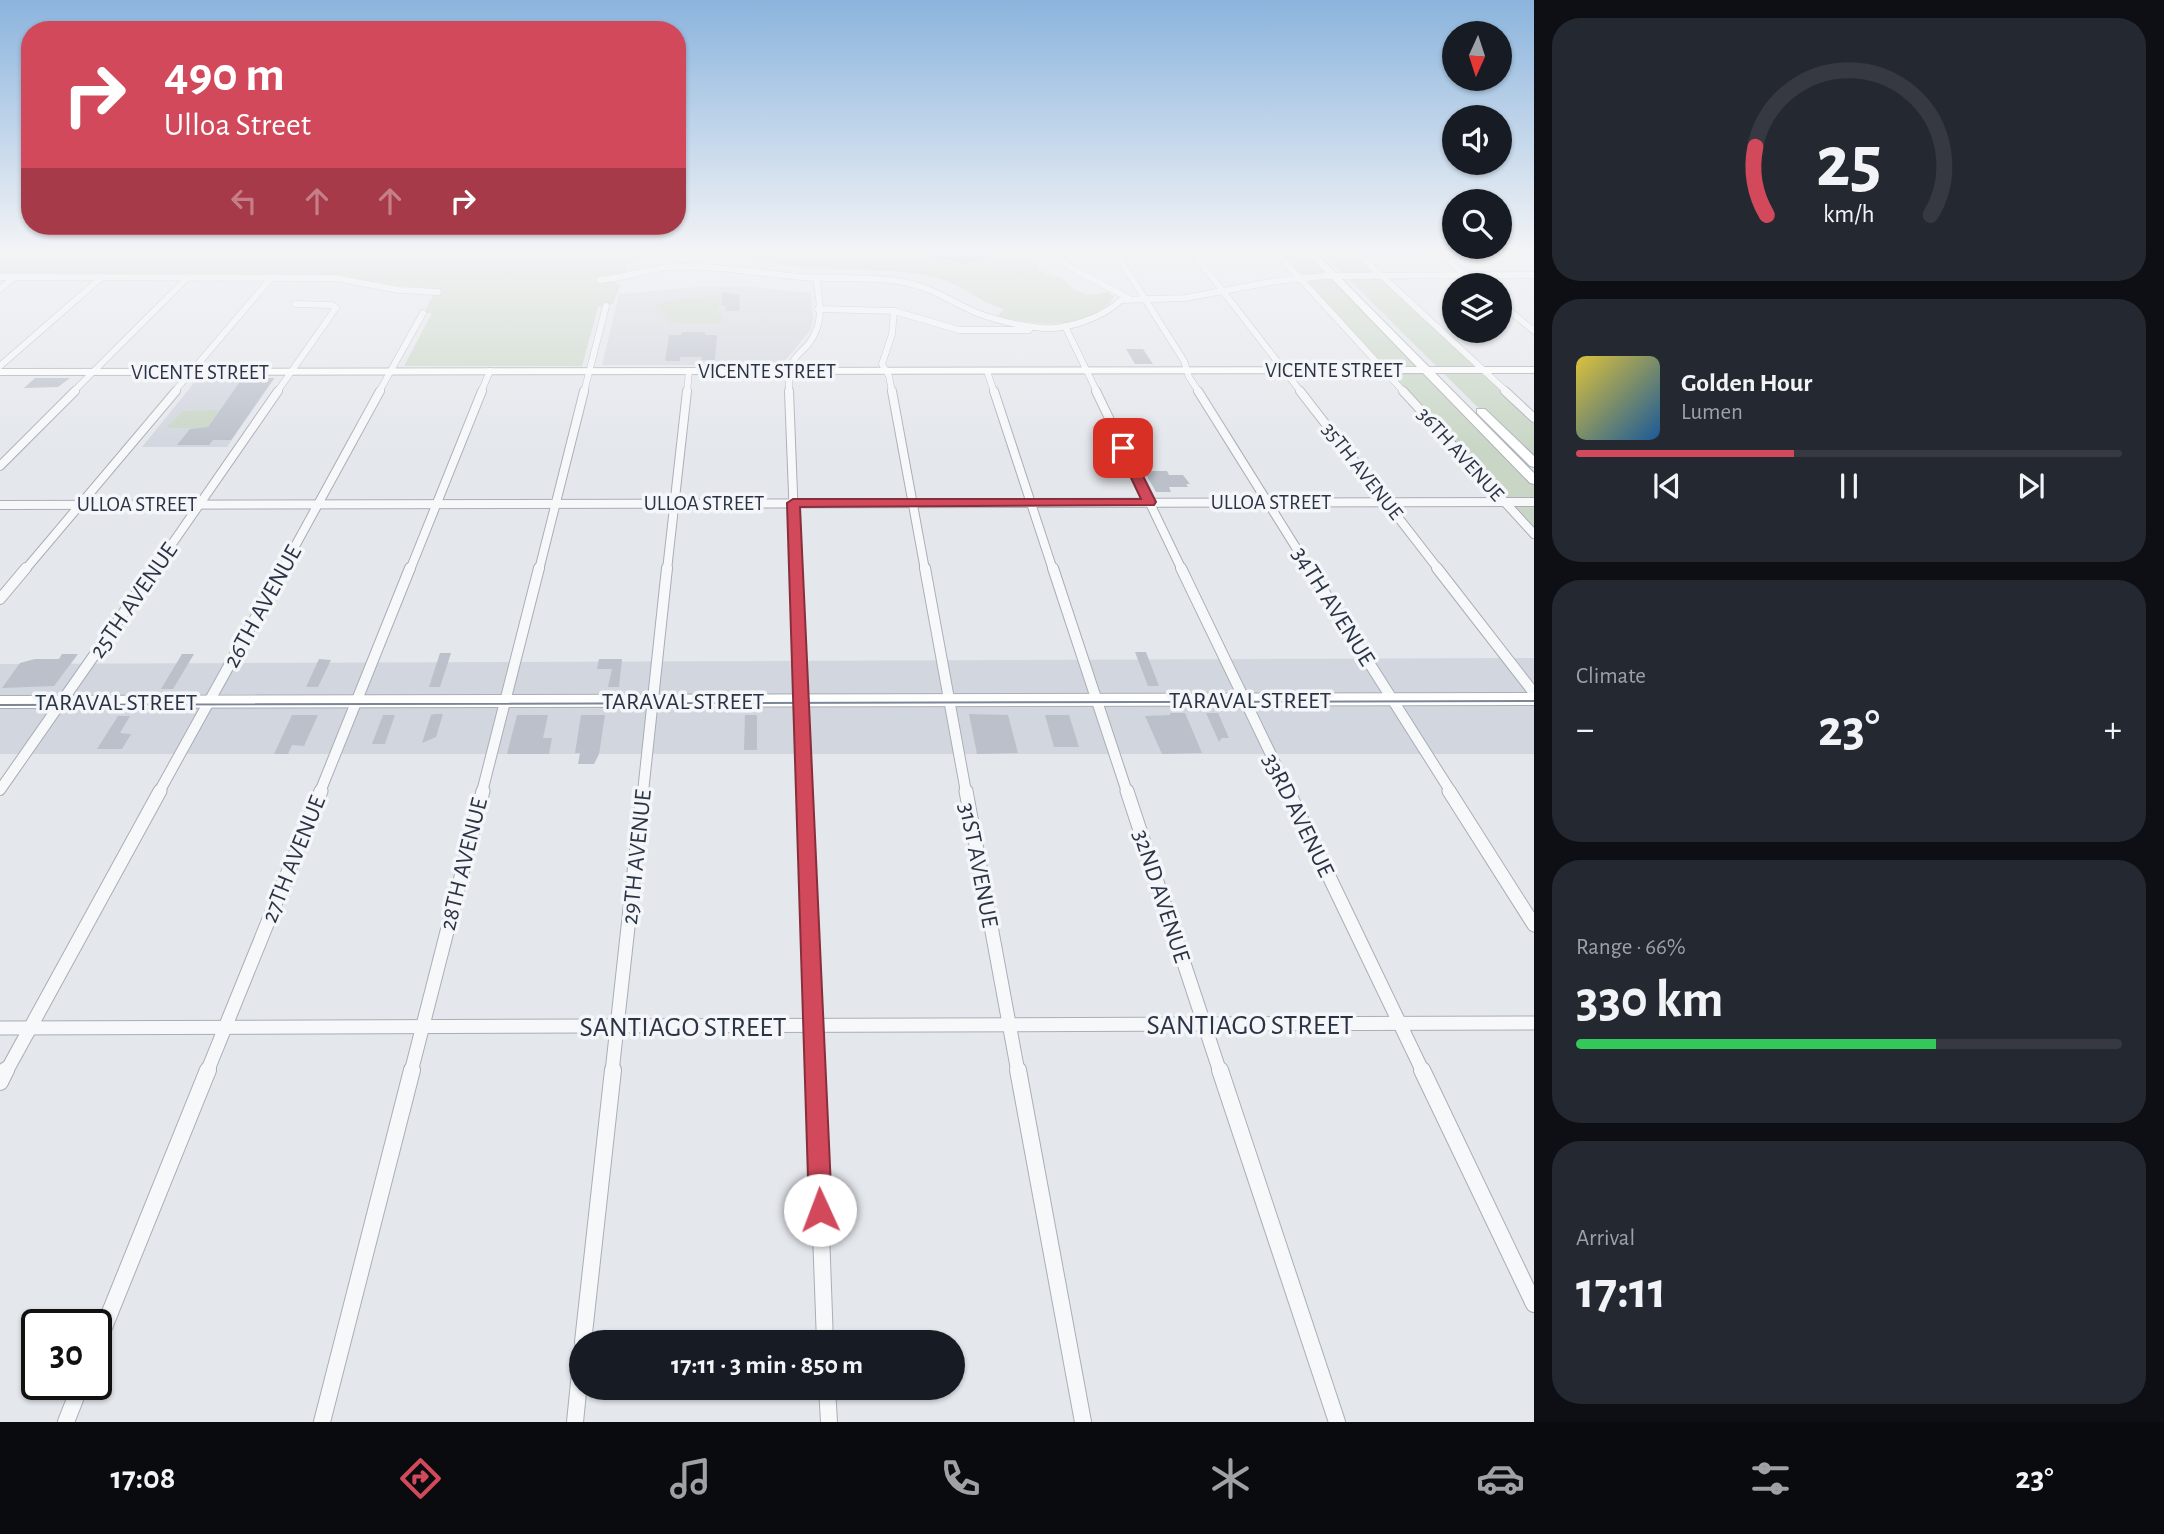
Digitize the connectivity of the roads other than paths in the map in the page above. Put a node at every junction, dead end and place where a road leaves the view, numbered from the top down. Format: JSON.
{"nodes":[{"id":1,"x":57,"y":316,"type":"edge"},
{"id":2,"x":149,"y":316,"type":"edge"},
{"id":3,"x":239,"y":316,"type":"edge"},
{"id":4,"x":328,"y":316,"type":"edge"},
{"id":5,"x":422,"y":316,"type":"edge"},
{"id":6,"x":603,"y":316,"type":"edge"},
{"id":7,"x":818,"y":316,"type":"edge"},
{"id":8,"x":894,"y":316,"type":"edge"},
{"id":9,"x":910,"y":316,"type":"edge"},
{"id":10,"x":990,"y":316,"type":"edge"},
{"id":11,"x":1098,"y":316,"type":"edge"},
{"id":12,"x":1156,"y":316,"type":"edge"},
{"id":13,"x":1242,"y":316,"type":"edge"},
{"id":14,"x":1335,"y":316,"type":"edge"},
{"id":15,"x":1373,"y":316,"type":"edge"},
{"id":16,"x":1386,"y":316,"type":"edge"},
{"id":17,"x":1425,"y":316,"type":"edge"},
{"id":18,"x":1516,"y":316,"type":"edge"},
{"id":19,"x":1065,"y":326,"type":"junction"},
{"id":20,"x":1045,"y":328,"type":"junction"},
{"id":21,"x":1534,"y":331,"type":"edge"},
{"id":22,"x":0,"y":366,"type":"edge"},
{"id":23,"x":987,"y":370,"type":"junction"},
{"id":24,"x":1086,"y":370,"type":"junction"},
{"id":25,"x":1187,"y":370,"type":"junction"},
{"id":26,"x":1284,"y":370,"type":"junction"},
{"id":27,"x":1384,"y":370,"type":"junction"},
{"id":28,"x":1425,"y":370,"type":"junction"},
{"id":29,"x":1440,"y":370,"type":"junction"},
{"id":30,"x":1482,"y":370,"type":"junction"},
{"id":31,"x":1534,"y":370,"type":"edge"},
{"id":32,"x":491,"y":371,"type":"junction"},
{"id":33,"x":590,"y":371,"type":"junction"},
{"id":34,"x":689,"y":371,"type":"junction"},
{"id":35,"x":789,"y":371,"type":"junction"},
{"id":36,"x":886,"y":371,"type":"junction"},
{"id":37,"x":0,"y":372,"type":"edge"},
{"id":38,"x":93,"y":372,"type":"junction"},
{"id":39,"x":192,"y":372,"type":"junction"},
{"id":40,"x":292,"y":372,"type":"junction"},
{"id":41,"x":391,"y":372,"type":"junction"},
{"id":42,"x":1534,"y":418,"type":"edge"},
{"id":43,"x":1534,"y":463,"type":"edge"},
{"id":44,"x":0,"y":466,"type":"edge"},
{"id":45,"x":1534,"y":480,"type":"edge"},
{"id":46,"x":1149,"y":502,"type":"junction"},
{"id":47,"x":1268,"y":502,"type":"junction"},
{"id":48,"x":1386,"y":502,"type":"junction"},
{"id":49,"x":1505,"y":502,"type":"junction"},
{"id":50,"x":1534,"y":502,"type":"edge"},
{"id":51,"x":675,"y":503,"type":"junction"},
{"id":52,"x":793,"y":503,"type":"junction"},
{"id":53,"x":912,"y":503,"type":"junction"},
{"id":54,"x":1031,"y":503,"type":"junction"},
{"id":55,"x":199,"y":504,"type":"junction"},
{"id":56,"x":318,"y":504,"type":"junction"},
{"id":57,"x":437,"y":504,"type":"junction"},
{"id":58,"x":556,"y":504,"type":"junction"},
{"id":59,"x":0,"y":505,"type":"edge"},
{"id":60,"x":80,"y":505,"type":"junction"},
{"id":61,"x":1534,"y":534,"type":"edge"},
{"id":62,"x":0,"y":599,"type":"edge"},
{"id":63,"x":1534,"y":692,"type":"edge"},
{"id":64,"x":1392,"y":699,"type":"junction"},
{"id":65,"x":1534,"y":699,"type":"edge"},
{"id":66,"x":949,"y":700,"type":"junction"},
{"id":67,"x":1097,"y":700,"type":"junction"},
{"id":68,"x":1244,"y":700,"type":"junction"},
{"id":69,"x":505,"y":701,"type":"junction"},
{"id":70,"x":653,"y":701,"type":"junction"},
{"id":71,"x":801,"y":701,"type":"junction"},
{"id":72,"x":0,"y":702,"type":"edge"},
{"id":73,"x":61,"y":702,"type":"junction"},
{"id":74,"x":209,"y":702,"type":"junction"},
{"id":75,"x":357,"y":702,"type":"junction"},
{"id":76,"x":0,"y":790,"type":"edge"},
{"id":77,"x":1534,"y":925,"type":"edge"},
{"id":78,"x":1534,"y":1023,"type":"edge"},
{"id":79,"x":1204,"y":1024,"type":"junction"},
{"id":80,"x":1400,"y":1024,"type":"junction"},
{"id":81,"x":813,"y":1025,"type":"junction"},
{"id":82,"x":1009,"y":1025,"type":"junction"},
{"id":83,"x":618,"y":1026,"type":"junction"},
{"id":84,"x":225,"y":1027,"type":"junction"},
{"id":85,"x":422,"y":1027,"type":"junction"},
{"id":86,"x":0,"y":1028,"type":"edge"},
{"id":87,"x":30,"y":1028,"type":"junction"},
{"id":88,"x":0,"y":1082,"type":"edge"},
{"id":89,"x":1534,"y":1304,"type":"edge"},
{"id":90,"x":111,"y":1309,"type":"edge"},
{"id":91,"x":584,"y":1330,"type":"edge"},
{"id":92,"x":825,"y":1330,"type":"edge"},
{"id":93,"x":75,"y":1400,"type":"edge"},
{"id":94,"x":577,"y":1400,"type":"edge"},
{"id":95,"x":827,"y":1400,"type":"edge"},
{"id":96,"x":66,"y":1422,"type":"edge"},
{"id":97,"x":322,"y":1422,"type":"edge"},
{"id":98,"x":575,"y":1422,"type":"edge"},
{"id":99,"x":828,"y":1422,"type":"edge"},
{"id":100,"x":1083,"y":1422,"type":"edge"},
{"id":101,"x":1337,"y":1422,"type":"edge"}],
"edges":[{"from":1,"to":22,"type":"street"},
{"from":2,"to":38,"type":"street"},
{"from":3,"to":39,"type":"street"},
{"from":4,"to":40,"type":"street","name":"25TH AVENUE"},
{"from":5,"to":41,"type":"street","name":"26TH AVENUE"},
{"from":6,"to":33,"type":"street","name":"28TH AVENUE"},
{"from":7,"to":35,"type":"street"},
{"from":8,"to":36,"type":"street","name":"31ST AVENUE"},
{"from":9,"to":20,"type":"street"},
{"from":10,"to":20,"type":"street"},
{"from":11,"to":19,"type":"street"},
{"from":12,"to":25,"type":"street","name":"34TH AVENUE"},
{"from":13,"to":26,"type":"street","name":"35TH AVENUE"},
{"from":14,"to":27,"type":"street","name":"36TH AVENUE"},
{"from":15,"to":28,"type":"street"},
{"from":16,"to":29,"type":"street"},
{"from":17,"to":30,"type":"street"},
{"from":18,"to":21,"type":"street"},
{"from":19,"to":20,"type":"street"},
{"from":19,"to":24,"type":"street","name":"33RD AVENUE"},
{"from":23,"to":24,"type":"street","name":"VICENTE STREET"},
{"from":23,"to":36,"type":"street","name":"VICENTE STREET"},
{"from":23,"to":54,"type":"street","name":"32ND AVENUE"},
{"from":24,"to":25,"type":"street","name":"VICENTE STREET"},
{"from":24,"to":46,"type":"street","name":"33RD AVENUE"},
{"from":25,"to":26,"type":"street","name":"VICENTE STREET"},
{"from":25,"to":47,"type":"street","name":"34TH AVENUE"},
{"from":26,"to":27,"type":"street","name":"VICENTE STREET"},
{"from":26,"to":48,"type":"street","name":"35TH AVENUE"},
{"from":27,"to":28,"type":"street","name":"VICENTE STREET"},
{"from":27,"to":49,"type":"street","name":"36TH AVENUE"},
{"from":28,"to":29,"type":"street","name":"VICENTE STREET"},
{"from":28,"to":45,"type":"street"},
{"from":29,"to":30,"type":"street","name":"VICENTE STREET"},
{"from":29,"to":43,"type":"street"},
{"from":30,"to":31,"type":"street","name":"VICENTE STREET"},
{"from":30,"to":42,"type":"street"},
{"from":32,"to":33,"type":"street","name":"VICENTE STREET"},
{"from":32,"to":41,"type":"street","name":"VICENTE STREET"},
{"from":32,"to":57,"type":"street","name":"27TH AVENUE"},
{"from":33,"to":34,"type":"street","name":"VICENTE STREET"},
{"from":33,"to":58,"type":"street","name":"28TH AVENUE"},
{"from":34,"to":35,"type":"street","name":"VICENTE STREET"},
{"from":34,"to":51,"type":"street","name":"29TH AVENUE"},
{"from":35,"to":36,"type":"street","name":"VICENTE STREET"},
{"from":35,"to":52,"type":"street"},
{"from":36,"to":53,"type":"street","name":"31ST AVENUE"},
{"from":37,"to":38,"type":"street","name":"VICENTE STREET"},
{"from":38,"to":39,"type":"street","name":"VICENTE STREET"},
{"from":38,"to":44,"type":"street"},
{"from":39,"to":40,"type":"street","name":"VICENTE STREET"},
{"from":39,"to":60,"type":"street"},
{"from":40,"to":41,"type":"street","name":"VICENTE STREET"},
{"from":40,"to":55,"type":"street","name":"25TH AVENUE"},
{"from":41,"to":56,"type":"street","name":"26TH AVENUE"},
{"from":46,"to":47,"type":"street","name":"ULLOA STREET"},
{"from":46,"to":54,"type":"street","name":"ULLOA STREET"},
{"from":46,"to":68,"type":"street","name":"33RD AVENUE"},
{"from":47,"to":48,"type":"street","name":"ULLOA STREET"},
{"from":47,"to":64,"type":"street","name":"34TH AVENUE"},
{"from":48,"to":49,"type":"street","name":"ULLOA STREET"},
{"from":48,"to":63,"type":"street","name":"35TH AVENUE"},
{"from":49,"to":50,"type":"street","name":"ULLOA STREET"},
{"from":49,"to":61,"type":"street","name":"36TH AVENUE"},
{"from":51,"to":52,"type":"street","name":"ULLOA STREET"},
{"from":51,"to":58,"type":"street","name":"ULLOA STREET"},
{"from":51,"to":70,"type":"street","name":"29TH AVENUE"},
{"from":52,"to":53,"type":"street","name":"ULLOA STREET"},
{"from":52,"to":71,"type":"street"},
{"from":53,"to":54,"type":"street","name":"ULLOA STREET"},
{"from":53,"to":66,"type":"street","name":"31ST AVENUE"},
{"from":54,"to":67,"type":"street","name":"32ND AVENUE"},
{"from":55,"to":56,"type":"street","name":"ULLOA STREET"},
{"from":55,"to":60,"type":"street","name":"ULLOA STREET"},
{"from":55,"to":73,"type":"street","name":"25TH AVENUE"},
{"from":56,"to":57,"type":"street","name":"ULLOA STREET"},
{"from":56,"to":74,"type":"street","name":"26TH AVENUE"},
{"from":57,"to":58,"type":"street","name":"ULLOA STREET"},
{"from":57,"to":75,"type":"street","name":"27TH AVENUE"},
{"from":58,"to":69,"type":"street","name":"28TH AVENUE"},
{"from":59,"to":60,"type":"street","name":"ULLOA STREET"},
{"from":60,"to":62,"type":"street"},
{"from":64,"to":65,"type":"street","name":"TARAVAL STREET"},
{"from":64,"to":68,"type":"street","name":"TARAVAL STREET"},
{"from":64,"to":77,"type":"street","name":"34TH AVENUE"},
{"from":66,"to":67,"type":"street","name":"TARAVAL STREET"},
{"from":66,"to":71,"type":"street","name":"TARAVAL STREET"},
{"from":66,"to":82,"type":"street","name":"31ST AVENUE"},
{"from":67,"to":68,"type":"street","name":"TARAVAL STREET"},
{"from":67,"to":79,"type":"street","name":"32ND AVENUE"},
{"from":68,"to":80,"type":"street","name":"33RD AVENUE"},
{"from":69,"to":70,"type":"street","name":"TARAVAL STREET"},
{"from":69,"to":75,"type":"street","name":"TARAVAL STREET"},
{"from":69,"to":85,"type":"street","name":"28TH AVENUE"},
{"from":70,"to":71,"type":"street","name":"TARAVAL STREET"},
{"from":70,"to":83,"type":"street","name":"29TH AVENUE"},
{"from":71,"to":81,"type":"street"},
{"from":72,"to":73,"type":"street","name":"TARAVAL STREET"},
{"from":73,"to":74,"type":"street","name":"TARAVAL STREET"},
{"from":73,"to":76,"type":"street","name":"25TH AVENUE"},
{"from":74,"to":75,"type":"street","name":"TARAVAL STREET"},
{"from":74,"to":87,"type":"street","name":"26TH AVENUE"},
{"from":75,"to":84,"type":"street","name":"27TH AVENUE"},
{"from":78,"to":80,"type":"street","name":"SANTIAGO STREET"},
{"from":79,"to":80,"type":"street","name":"SANTIAGO STREET"},
{"from":79,"to":82,"type":"street","name":"SANTIAGO STREET"},
{"from":79,"to":101,"type":"street","name":"32ND AVENUE"},
{"from":80,"to":89,"type":"street","name":"33RD AVENUE"},
{"from":81,"to":82,"type":"street","name":"SANTIAGO STREET"},
{"from":81,"to":83,"type":"street","name":"SANTIAGO STREET"},
{"from":81,"to":92,"type":"street"},
{"from":82,"to":100,"type":"street","name":"31ST AVENUE"},
{"from":83,"to":85,"type":"street","name":"SANTIAGO STREET"},
{"from":83,"to":91,"type":"street","name":"29TH AVENUE"},
{"from":84,"to":85,"type":"street","name":"SANTIAGO STREET"},
{"from":84,"to":87,"type":"street","name":"SANTIAGO STREET"},
{"from":84,"to":90,"type":"street","name":"27TH AVENUE"},
{"from":85,"to":97,"type":"street","name":"28TH AVENUE"},
{"from":86,"to":87,"type":"street","name":"SANTIAGO STREET"},
{"from":87,"to":88,"type":"street","name":"26TH AVENUE"},
{"from":93,"to":96,"type":"street"},
{"from":94,"to":98,"type":"street"},
{"from":95,"to":99,"type":"street"}]}
